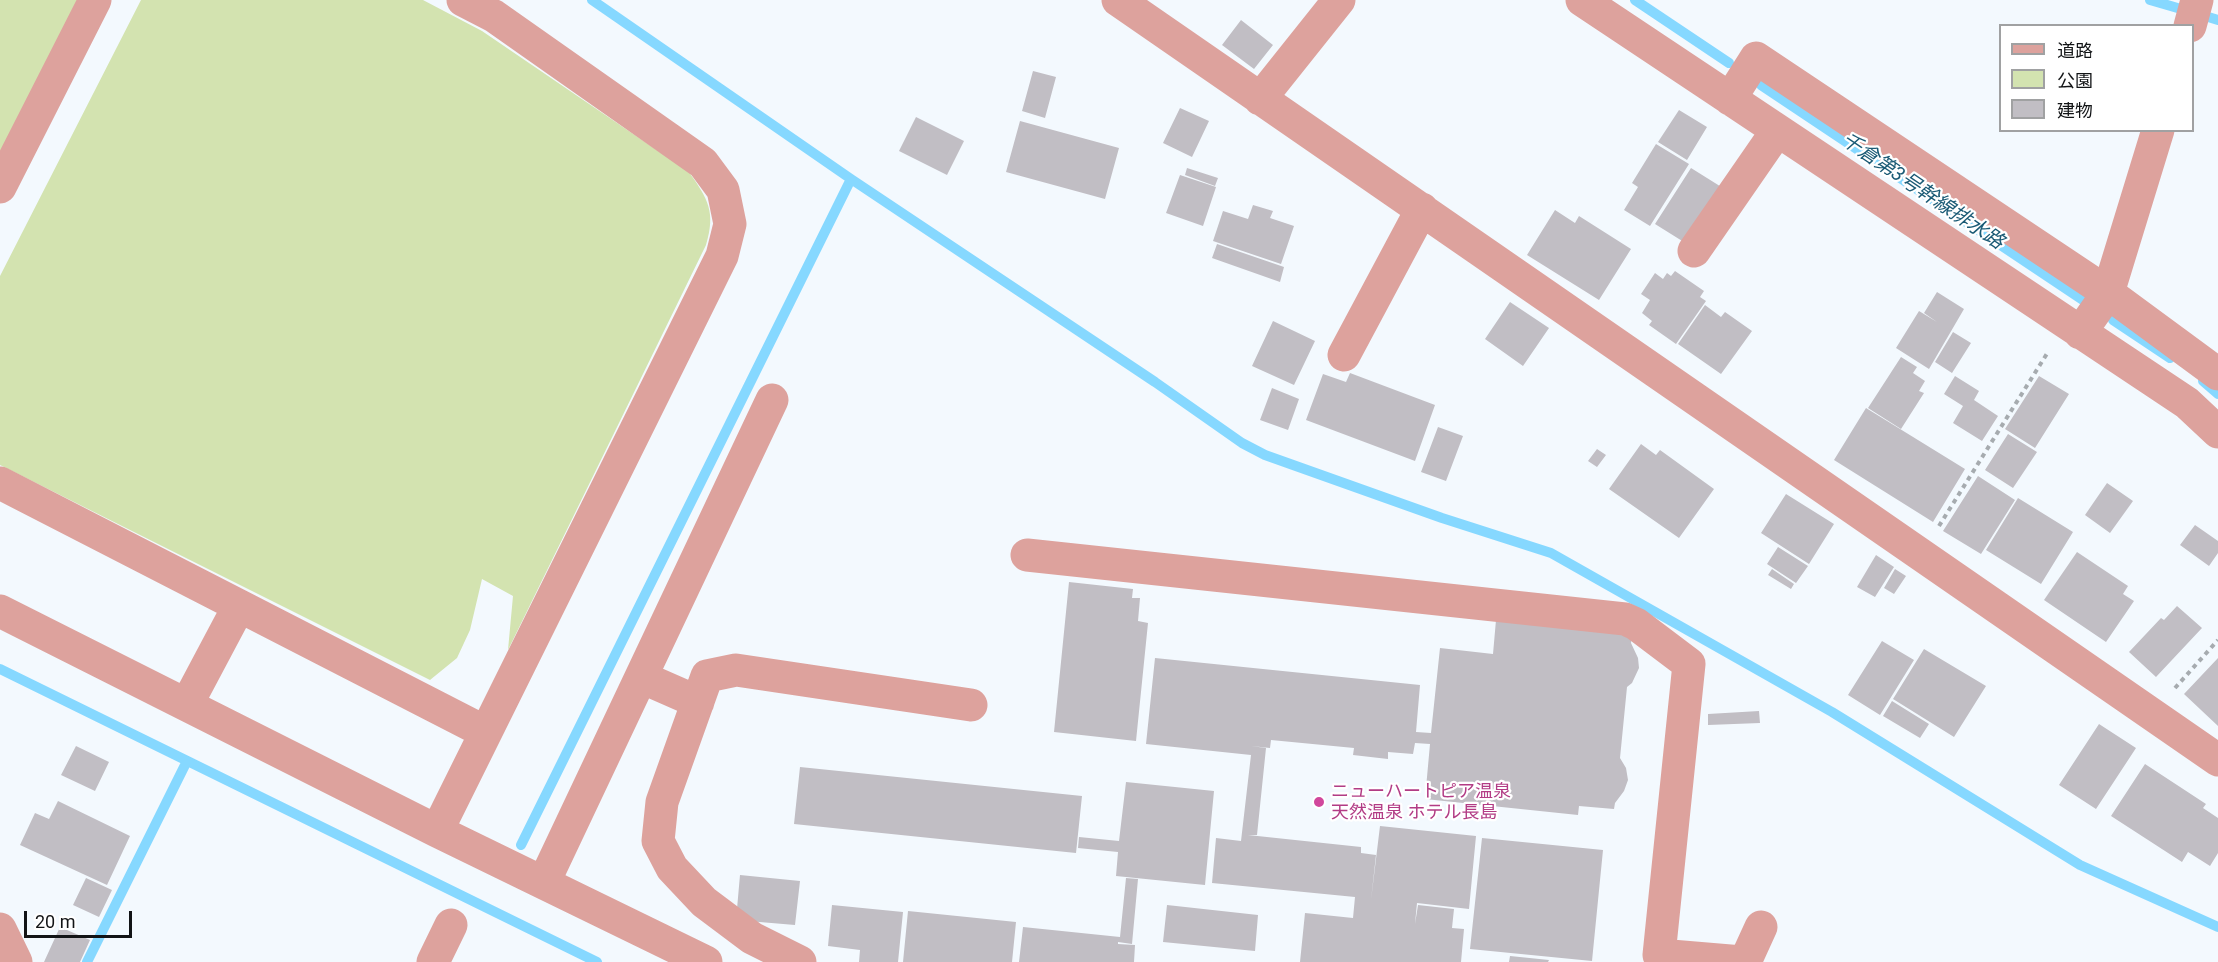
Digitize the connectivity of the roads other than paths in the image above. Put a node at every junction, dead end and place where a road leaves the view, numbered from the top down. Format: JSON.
{"nodes":[{"id":1,"x":95,"y":0,"type":"edge"},
{"id":2,"x":463,"y":0,"type":"edge"},
{"id":3,"x":1118,"y":0,"type":"edge"},
{"id":4,"x":1339,"y":0,"type":"edge"},
{"id":5,"x":1582,"y":0,"type":"edge"},
{"id":6,"x":2198,"y":0,"type":"edge"},
{"id":7,"x":2191,"y":24,"type":"edge"},
{"id":8,"x":1260,"y":99,"type":"junction"},
{"id":9,"x":1730,"y":99,"type":"junction"},
{"id":10,"x":1777,"y":130,"type":"junction"},
{"id":11,"x":2157,"y":132,"type":"edge"},
{"id":12,"x":0,"y":187,"type":"edge"},
{"id":13,"x":1422,"y":209,"type":"junction"},
{"id":14,"x":1694,"y":251,"type":"dead end"},
{"id":15,"x":2108,"y":293,"type":"junction"},
{"id":16,"x":2073,"y":328,"type":"junction"},
{"id":17,"x":1344,"y":355,"type":"dead end"},
{"id":18,"x":2218,"y":374,"type":"edge"},
{"id":19,"x":772,"y":400,"type":"dead end"},
{"id":20,"x":2218,"y":432,"type":"edge"},
{"id":21,"x":0,"y":483,"type":"edge"},
{"id":22,"x":1027,"y":555,"type":"dead end"},
{"id":23,"x":239,"y":606,"type":"junction"},
{"id":24,"x":0,"y":611,"type":"edge"},
{"id":25,"x":641,"y":677,"type":"junction"},
{"id":26,"x":698,"y":702,"type":"junction"},
{"id":27,"x":187,"y":704,"type":"junction"},
{"id":28,"x":971,"y":705,"type":"dead end"},
{"id":29,"x":486,"y":732,"type":"junction"},
{"id":30,"x":2218,"y":760,"type":"edge"},
{"id":31,"x":437,"y":831,"type":"junction"},
{"id":32,"x":544,"y":882,"type":"junction"},
{"id":33,"x":451,"y":925,"type":"dead end"},
{"id":34,"x":1761,"y":927,"type":"dead end"},
{"id":35,"x":0,"y":929,"type":"edge"},
{"id":36,"x":1692,"y":960,"type":"edge"},
{"id":37,"x":16,"y":962,"type":"edge"},
{"id":38,"x":433,"y":962,"type":"edge"},
{"id":39,"x":706,"y":962,"type":"edge"},
{"id":40,"x":800,"y":962,"type":"edge"},
{"id":41,"x":1744,"y":962,"type":"edge"}],
"edges":[{"from":1,"to":12,"type":"street"},
{"from":2,"to":29,"type":"street"},
{"from":3,"to":8,"type":"street"},
{"from":4,"to":8,"type":"street"},
{"from":5,"to":9,"type":"street"},
{"from":6,"to":7,"type":"street"},
{"from":8,"to":13,"type":"street"},
{"from":9,"to":10,"type":"street"},
{"from":9,"to":15,"type":"street"},
{"from":10,"to":14,"type":"street"},
{"from":10,"to":16,"type":"street"},
{"from":11,"to":15,"type":"street"},
{"from":13,"to":17,"type":"street"},
{"from":13,"to":30,"type":"street"},
{"from":15,"to":16,"type":"street"},
{"from":15,"to":18,"type":"street"},
{"from":16,"to":20,"type":"street"},
{"from":19,"to":25,"type":"street"},
{"from":21,"to":23,"type":"street"},
{"from":22,"to":36,"type":"street"},
{"from":23,"to":27,"type":"street"},
{"from":23,"to":29,"type":"street"},
{"from":24,"to":27,"type":"street"},
{"from":25,"to":26,"type":"street"},
{"from":25,"to":32,"type":"street"},
{"from":26,"to":28,"type":"street"},
{"from":26,"to":40,"type":"street"},
{"from":27,"to":31,"type":"street"},
{"from":29,"to":31,"type":"street"},
{"from":31,"to":32,"type":"street"},
{"from":32,"to":39,"type":"street"},
{"from":33,"to":38,"type":"street"},
{"from":34,"to":41,"type":"street"},
{"from":35,"to":37,"type":"street"},
{"from":36,"to":41,"type":"street"}]}
